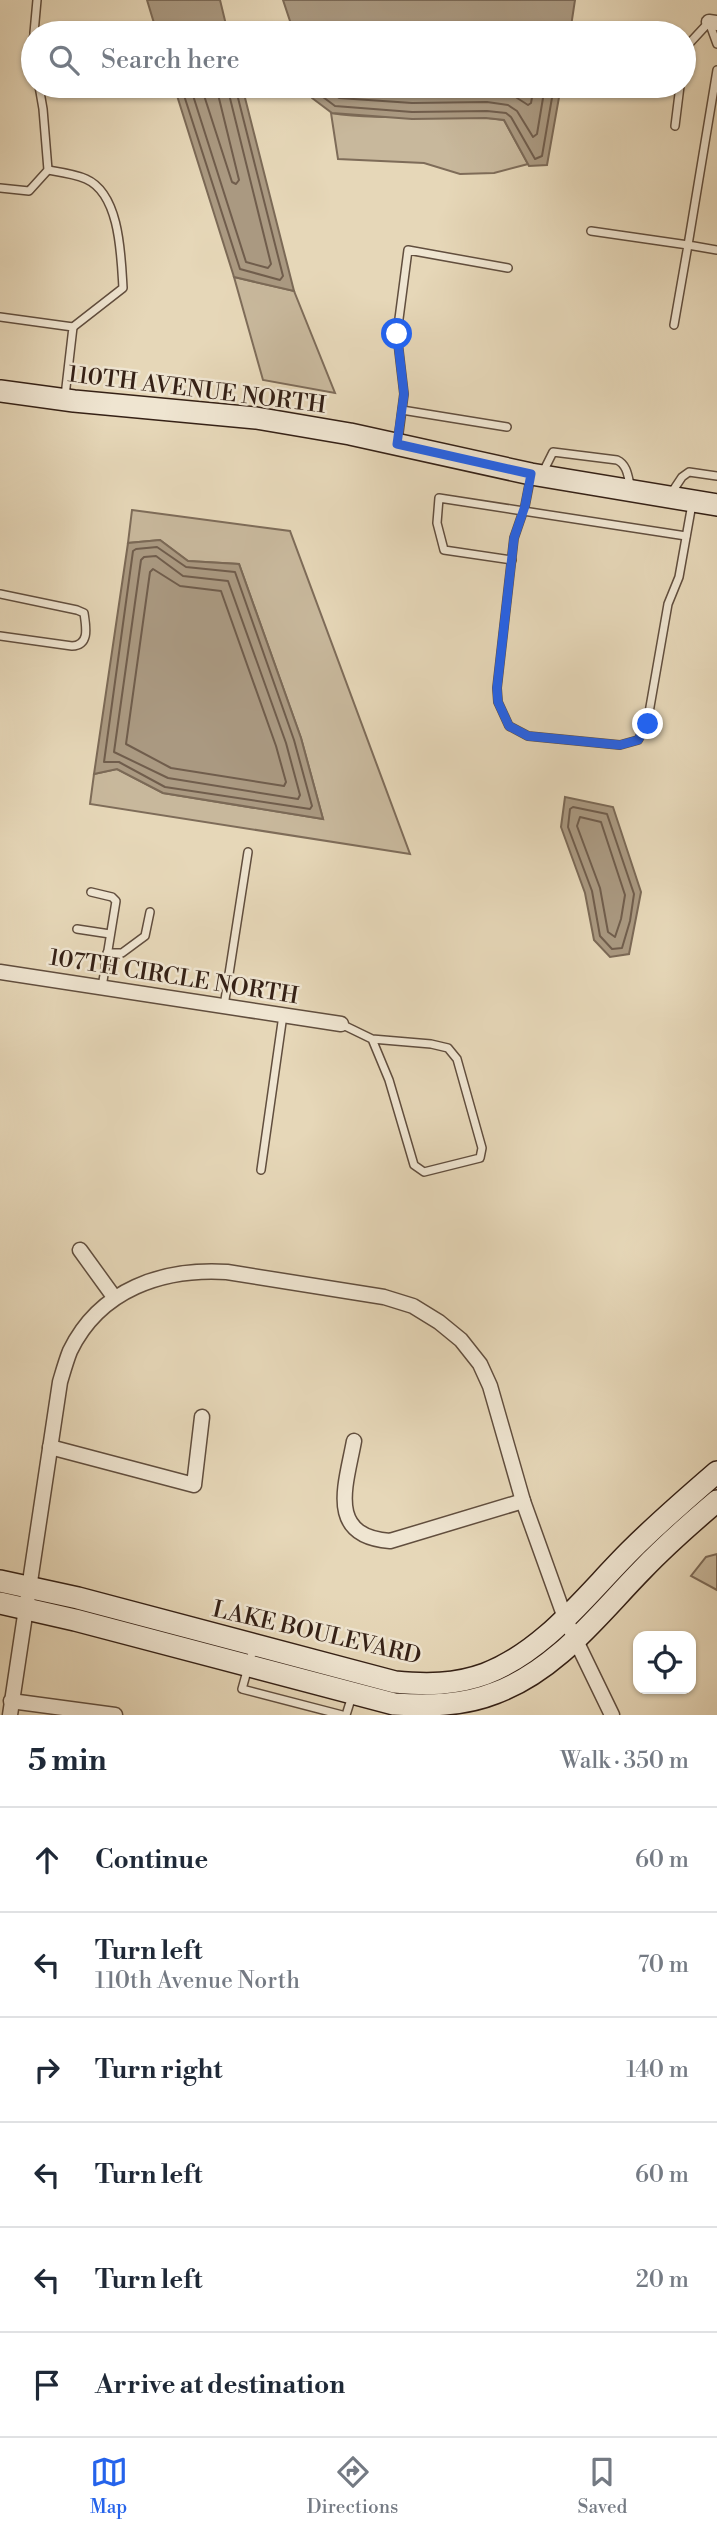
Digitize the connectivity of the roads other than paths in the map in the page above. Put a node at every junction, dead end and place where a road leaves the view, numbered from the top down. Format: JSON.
{"nodes":[{"id":1,"x":37,"y":0,"type":"edge"},
{"id":2,"x":35,"y":21,"type":"edge"},
{"id":3,"x":714,"y":21,"type":"edge"},
{"id":4,"x":696,"y":38,"type":"edge"},
{"id":5,"x":717,"y":44,"type":"edge"},
{"id":6,"x":717,"y":70,"type":"edge"},
{"id":7,"x":40,"y":98,"type":"edge"},
{"id":8,"x":678,"y":98,"type":"edge"},
{"id":9,"x":675,"y":126,"type":"dead end"},
{"id":10,"x":48,"y":170,"type":"junction"},
{"id":11,"x":0,"y":188,"type":"edge"},
{"id":12,"x":590,"y":231,"type":"dead end"},
{"id":13,"x":688,"y":245,"type":"junction"},
{"id":14,"x":717,"y":250,"type":"edge"},
{"id":15,"x":508,"y":268,"type":"dead end"},
{"id":16,"x":0,"y":317,"type":"edge"},
{"id":17,"x":674,"y":326,"type":"dead end"},
{"id":18,"x":73,"y":327,"type":"junction"},
{"id":19,"x":0,"y":391,"type":"edge"},
{"id":20,"x":65,"y":400,"type":"junction"},
{"id":21,"x":402,"y":410,"type":"junction"},
{"id":22,"x":507,"y":427,"type":"dead end"},
{"id":23,"x":397,"y":444,"type":"junction"},
{"id":24,"x":536,"y":475,"type":"junction"},
{"id":25,"x":717,"y":476,"type":"edge"},
{"id":26,"x":669,"y":497,"type":"junction"},
{"id":27,"x":692,"y":501,"type":"junction"},
{"id":28,"x":717,"y":505,"type":"edge"},
{"id":29,"x":523,"y":510,"type":"junction"},
{"id":30,"x":686,"y":536,"type":"junction"},
{"id":31,"x":512,"y":560,"type":"junction"},
{"id":32,"x":0,"y":594,"type":"edge"},
{"id":33,"x":0,"y":636,"type":"edge"},
{"id":34,"x":248,"y":852,"type":"dead end"},
{"id":35,"x":91,"y":892,"type":"dead end"},
{"id":36,"x":150,"y":912,"type":"dead end"},
{"id":37,"x":77,"y":929,"type":"dead end"},
{"id":38,"x":110,"y":934,"type":"junction"},
{"id":39,"x":107,"y":953,"type":"junction"},
{"id":40,"x":0,"y":972,"type":"edge"},
{"id":41,"x":102,"y":988,"type":"junction"},
{"id":42,"x":224,"y":1007,"type":"junction"},
{"id":43,"x":283,"y":1015,"type":"junction"},
{"id":44,"x":341,"y":1024,"type":"joint"},
{"id":45,"x":372,"y":1039,"type":"junction"},
{"id":46,"x":261,"y":1170,"type":"dead end"},
{"id":47,"x":80,"y":1250,"type":"dead end"},
{"id":48,"x":114,"y":1297,"type":"junction"},
{"id":49,"x":202,"y":1417,"type":"dead end"},
{"id":50,"x":354,"y":1441,"type":"dead end"},
{"id":51,"x":50,"y":1447,"type":"junction"},
{"id":52,"x":717,"y":1472,"type":"edge"},
{"id":53,"x":523,"y":1501,"type":"junction"},
{"id":54,"x":717,"y":1502,"type":"edge"},
{"id":55,"x":0,"y":1581,"type":"edge"},
{"id":56,"x":29,"y":1587,"type":"junction"},
{"id":57,"x":0,"y":1604,"type":"edge"},
{"id":58,"x":26,"y":1608,"type":"junction"},
{"id":59,"x":565,"y":1618,"type":"junction"},
{"id":60,"x":576,"y":1639,"type":"junction"},
{"id":61,"x":251,"y":1656,"type":"junction"},
{"id":62,"x":353,"y":1694,"type":"junction"},
{"id":63,"x":10,"y":1708,"type":"edge"},
{"id":64,"x":116,"y":1715,"type":"edge"},
{"id":65,"x":344,"y":1715,"type":"edge"},
{"id":66,"x":612,"y":1715,"type":"edge"}],
"edges":[{"from":1,"to":2,"type":"lane"},
{"from":3,"to":4,"type":"lane"},
{"from":3,"to":5,"type":"lane"},
{"from":6,"to":13,"type":"lane"},
{"from":7,"to":10,"type":"lane"},
{"from":8,"to":9,"type":"lane"},
{"from":10,"to":11,"type":"lane"},
{"from":10,"to":18,"type":"lane"},
{"from":12,"to":13,"type":"lane"},
{"from":13,"to":14,"type":"lane"},
{"from":13,"to":17,"type":"lane"},
{"from":15,"to":21,"type":"lane"},
{"from":16,"to":18,"type":"lane"},
{"from":18,"to":20,"type":"lane"},
{"from":19,"to":20,"type":"street","name":"110TH AVENUE NORTH"},
{"from":20,"to":23,"type":"street","name":"110TH AVENUE NORTH"},
{"from":21,"to":22,"type":"lane"},
{"from":21,"to":23,"type":"lane"},
{"from":23,"to":24,"type":"street","name":"110TH AVENUE NORTH"},
{"from":24,"to":26,"type":"street","name":"110TH AVENUE NORTH"},
{"from":24,"to":29,"type":"lane"},
{"from":25,"to":26,"type":"lane"},
{"from":26,"to":27,"type":"street","name":"110TH AVENUE NORTH"},
{"from":27,"to":28,"type":"street","name":"110TH AVENUE NORTH"},
{"from":27,"to":30,"type":"lane"},
{"from":29,"to":30,"type":"lane"},
{"from":29,"to":31,"type":"lane"},
{"from":29,"to":31,"type":"lane"},
{"from":30,"to":31,"type":"lane"},
{"from":32,"to":33,"type":"lane"},
{"from":34,"to":42,"type":"lane"},
{"from":35,"to":38,"type":"lane"},
{"from":36,"to":39,"type":"lane"},
{"from":37,"to":38,"type":"lane"},
{"from":38,"to":39,"type":"lane"},
{"from":39,"to":41,"type":"lane"},
{"from":40,"to":41,"type":"street","name":"107TH CIRCLE NORTH"},
{"from":41,"to":42,"type":"street","name":"107TH CIRCLE NORTH"},
{"from":42,"to":43,"type":"street","name":"107TH CIRCLE NORTH"},
{"from":43,"to":44,"type":"street","name":"107TH CIRCLE NORTH"},
{"from":43,"to":46,"type":"lane"},
{"from":44,"to":45,"type":"lane"},
{"from":45,"to":45,"type":"lane"},
{"from":47,"to":48,"type":"street"},
{"from":48,"to":51,"type":"street"},
{"from":48,"to":53,"type":"street"},
{"from":49,"to":51,"type":"street"},
{"from":50,"to":53,"type":"street"},
{"from":51,"to":56,"type":"street"},
{"from":52,"to":59,"type":"street","name":"LAKE BOULEVARD"},
{"from":53,"to":59,"type":"street"},
{"from":54,"to":60,"type":"street","name":"LAKE BOULEVARD"},
{"from":55,"to":56,"type":"street","name":"LAKE BOULEVARD"},
{"from":56,"to":58,"type":"street"},
{"from":56,"to":61,"type":"street","name":"LAKE BOULEVARD"},
{"from":57,"to":58,"type":"street","name":"LAKE BOULEVARD"},
{"from":58,"to":61,"type":"street","name":"LAKE BOULEVARD"},
{"from":58,"to":63,"type":"street"},
{"from":59,"to":60,"type":"street"},
{"from":59,"to":61,"type":"street","name":"LAKE BOULEVARD"},
{"from":60,"to":62,"type":"street","name":"LAKE BOULEVARD"},
{"from":60,"to":66,"type":"street"},
{"from":61,"to":62,"type":"street","name":"LAKE BOULEVARD"},
{"from":61,"to":65,"type":"lane"},
{"from":62,"to":65,"type":"lane"},
{"from":63,"to":64,"type":"street"}]}
